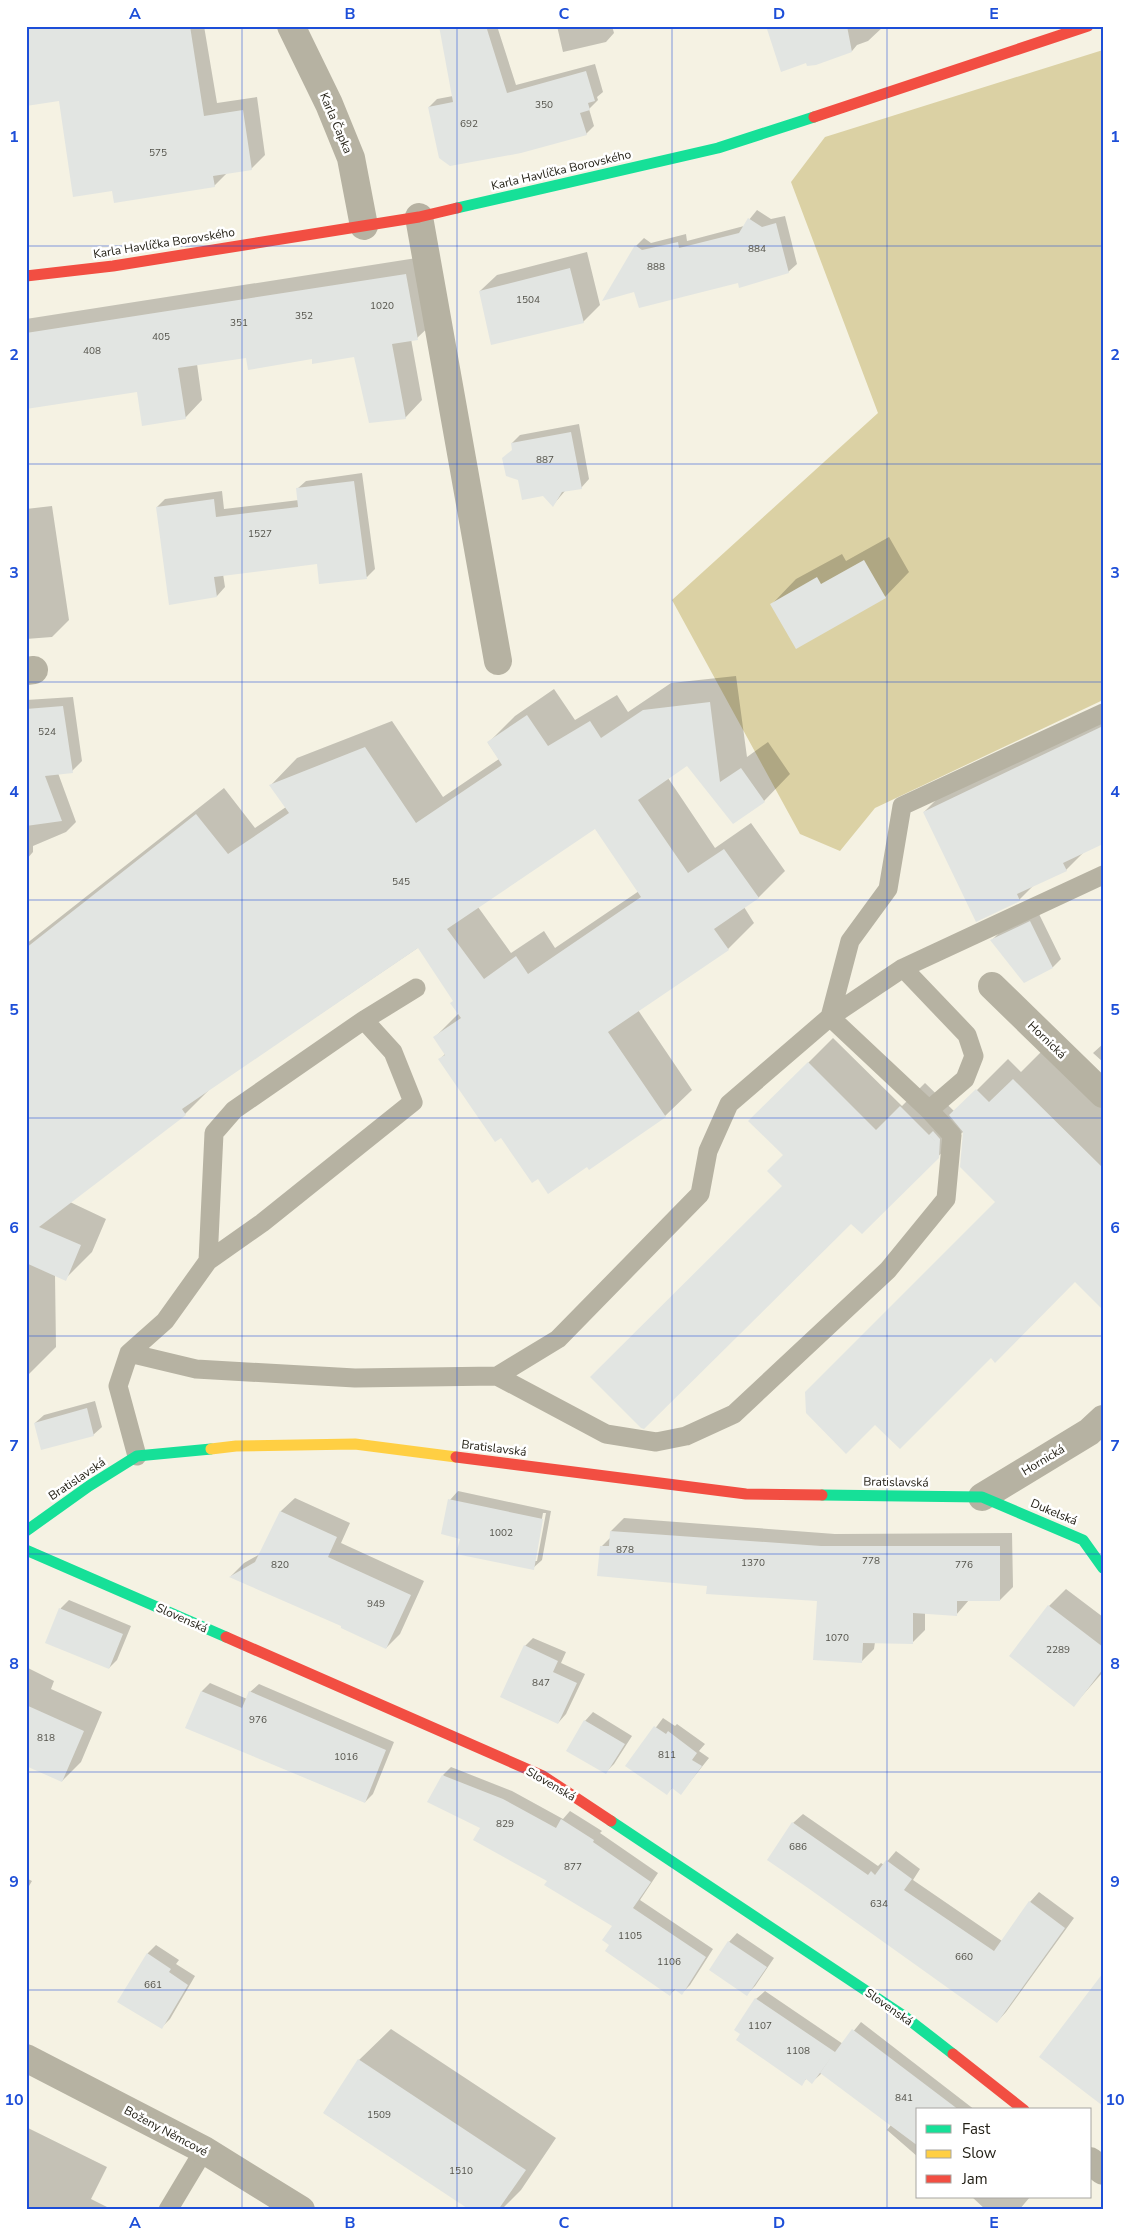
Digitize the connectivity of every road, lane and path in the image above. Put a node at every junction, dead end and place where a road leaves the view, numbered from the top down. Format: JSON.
{"nodes":[{"id":1,"x":290,"y":26,"type":"edge"},
{"id":2,"x":1088,"y":26,"type":"edge"},
{"id":3,"x":419,"y":217,"type":"junction"},
{"id":4,"x":364,"y":226,"type":"junction"},
{"id":5,"x":26,"y":276,"type":"edge"},
{"id":6,"x":498,"y":661,"type":"dead end"},
{"id":7,"x":1103,"y":713,"type":"edge"},
{"id":8,"x":1103,"y":875,"type":"edge"},
{"id":9,"x":903,"y":968,"type":"junction"},
{"id":10,"x":992,"y":986,"type":"dead end"},
{"id":11,"x":416,"y":988,"type":"dead end"},
{"id":12,"x":830,"y":1017,"type":"junction"},
{"id":13,"x":364,"y":1020,"type":"junction"},
{"id":14,"x":1103,"y":1094,"type":"edge"},
{"id":15,"x":929,"y":1110,"type":"junction"},
{"id":16,"x":208,"y":1261,"type":"junction"},
{"id":17,"x":130,"y":1354,"type":"junction"},
{"id":18,"x":496,"y":1376,"type":"junction"},
{"id":19,"x":1103,"y":1420,"type":"edge"},
{"id":20,"x":137,"y":1456,"type":"junction"},
{"id":21,"x":982,"y":1497,"type":"junction"},
{"id":22,"x":26,"y":1531,"type":"edge"},
{"id":23,"x":26,"y":1550,"type":"edge"},
{"id":24,"x":1103,"y":1568,"type":"edge"},
{"id":25,"x":26,"y":2058,"type":"edge"},
{"id":26,"x":1021,"y":2108,"type":"edge"},
{"id":27,"x":204,"y":2150,"type":"junction"},
{"id":28,"x":1092,"y":2163,"type":"edge"},
{"id":29,"x":1103,"y":2171,"type":"edge"},
{"id":30,"x":168,"y":2210,"type":"edge"},
{"id":31,"x":301,"y":2210,"type":"edge"}],
"edges":[{"from":1,"to":4,"type":"street","name":"Karla Čapka"},
{"from":2,"to":3,"type":"street","name":"Karla Havlíčka Borovského"},
{"from":3,"to":4,"type":"street","name":"Karla Havlíčka Borovského"},
{"from":3,"to":6,"type":"street"},
{"from":4,"to":5,"type":"street","name":"Karla Havlíčka Borovského"},
{"from":7,"to":12,"type":"lane"},
{"from":8,"to":9,"type":"lane"},
{"from":9,"to":12,"type":"lane"},
{"from":9,"to":15,"type":"lane"},
{"from":10,"to":14,"type":"street","name":"Hornická"},
{"from":11,"to":13,"type":"lane"},
{"from":12,"to":15,"type":"lane"},
{"from":12,"to":18,"type":"lane"},
{"from":13,"to":16,"type":"lane"},
{"from":13,"to":16,"type":"lane"},
{"from":15,"to":18,"type":"lane"},
{"from":16,"to":17,"type":"lane"},
{"from":17,"to":18,"type":"lane"},
{"from":17,"to":20,"type":"lane"},
{"from":19,"to":21,"type":"street","name":"Hornická"},
{"from":20,"to":21,"type":"street","name":"Bratislavská"},
{"from":20,"to":22,"type":"street","name":"Bratislavská"},
{"from":21,"to":24,"type":"street","name":"Dukelská"},
{"from":23,"to":26,"type":"street","name":"Slovenská"},
{"from":25,"to":27,"type":"street","name":"Boženy Němcové"},
{"from":27,"to":30,"type":"lane"},
{"from":27,"to":31,"type":"street","name":"Boženy Němcové"},
{"from":28,"to":29,"type":"street"}]}
